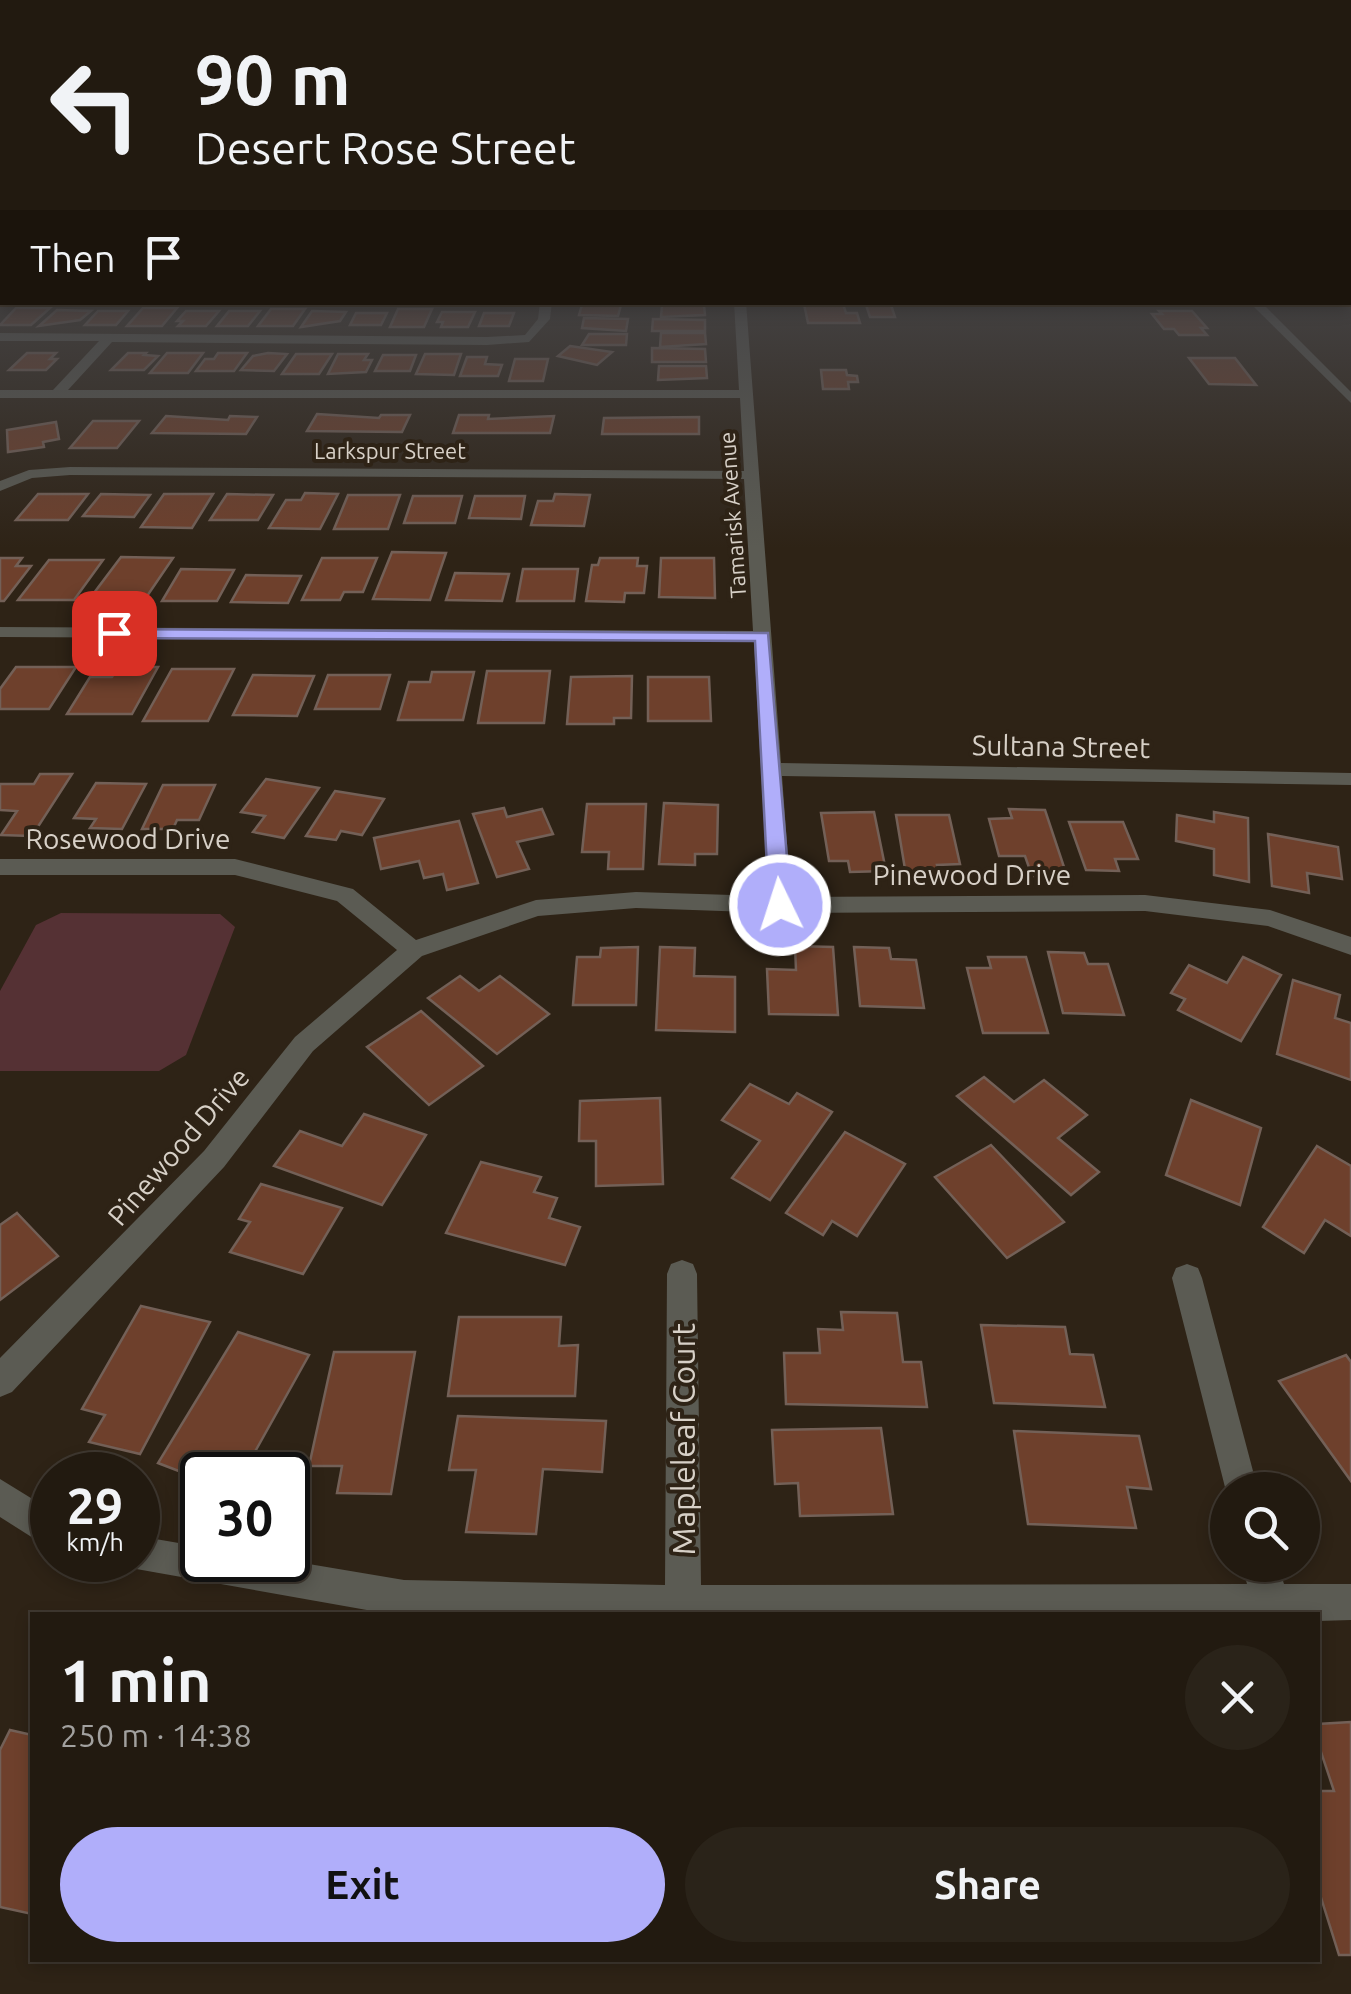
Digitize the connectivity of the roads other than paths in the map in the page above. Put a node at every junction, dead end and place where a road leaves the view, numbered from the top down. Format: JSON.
{"nodes":[{"id":1,"x":87,"y":362,"type":"edge"},
{"id":2,"x":744,"y":362,"type":"edge"},
{"id":3,"x":1313,"y":362,"type":"edge"},
{"id":4,"x":0,"y":394,"type":"edge"},
{"id":5,"x":58,"y":394,"type":"junction"},
{"id":6,"x":746,"y":394,"type":"junction"},
{"id":7,"x":1351,"y":400,"type":"edge"},
{"id":8,"x":752,"y":474,"type":"junction"},
{"id":9,"x":0,"y":486,"type":"edge"},
{"id":10,"x":0,"y":632,"type":"edge"},
{"id":11,"x":762,"y":636,"type":"junction"},
{"id":12,"x":771,"y":769,"type":"junction"},
{"id":13,"x":1351,"y":779,"type":"edge"},
{"id":14,"x":0,"y":867,"type":"edge"},
{"id":15,"x":780,"y":905,"type":"junction"},
{"id":16,"x":1351,"y":946,"type":"edge"},
{"id":17,"x":413,"y":950,"type":"junction"},
{"id":18,"x":682,"y":1274,"type":"dead end"},
{"id":19,"x":1186,"y":1278,"type":"dead end"},
{"id":20,"x":0,"y":1381,"type":"edge"},
{"id":21,"x":1236,"y":1472,"type":"edge"},
{"id":22,"x":0,"y":1496,"type":"edge"},
{"id":23,"x":30,"y":1517,"type":"edge"},
{"id":24,"x":160,"y":1558,"type":"edge"},
{"id":25,"x":1265,"y":1582,"type":"edge"},
{"id":26,"x":1351,"y":1602,"type":"edge"},
{"id":27,"x":683,"y":1604,"type":"junction"},
{"id":28,"x":1271,"y":1604,"type":"junction"}],
"edges":[{"from":1,"to":5,"type":"street"},
{"from":2,"to":6,"type":"street","name":"Tamarisk Avenue"},
{"from":3,"to":7,"type":"street"},
{"from":4,"to":5,"type":"street"},
{"from":5,"to":6,"type":"street"},
{"from":6,"to":8,"type":"street","name":"Tamarisk Avenue"},
{"from":8,"to":9,"type":"street","name":"Larkspur Street"},
{"from":8,"to":11,"type":"street","name":"Tamarisk Avenue"},
{"from":10,"to":11,"type":"street"},
{"from":11,"to":12,"type":"street","name":"Tamarisk Avenue"},
{"from":12,"to":13,"type":"street","name":"Sultana Street"},
{"from":12,"to":15,"type":"street","name":"Tamarisk Avenue"},
{"from":14,"to":17,"type":"street","name":"Rosewood Drive"},
{"from":15,"to":16,"type":"street","name":"Pinewood Drive"},
{"from":15,"to":17,"type":"street","name":"Pinewood Drive"},
{"from":17,"to":20,"type":"street","name":"Pinewood Drive"},
{"from":18,"to":27,"type":"street","name":"Mapleleaf Court"},
{"from":19,"to":21,"type":"street"},
{"from":22,"to":23,"type":"street"},
{"from":24,"to":27,"type":"street"},
{"from":25,"to":28,"type":"street"},
{"from":26,"to":28,"type":"street"},
{"from":27,"to":28,"type":"street"}]}
